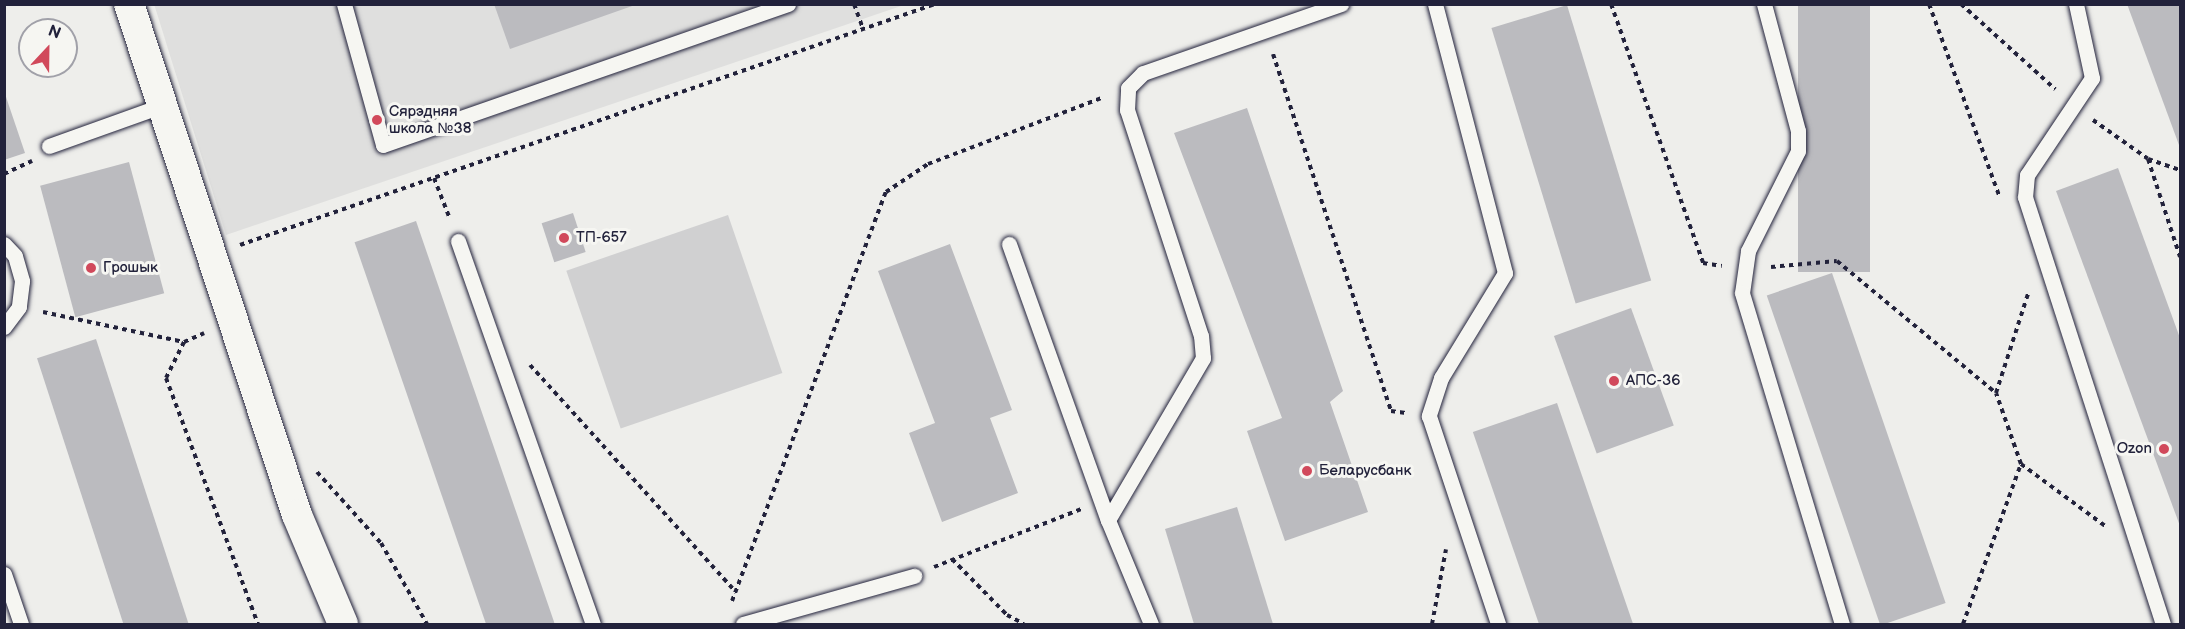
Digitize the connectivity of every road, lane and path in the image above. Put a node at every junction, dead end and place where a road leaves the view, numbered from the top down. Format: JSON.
{"nodes":[{"id":1,"x":129,"y":4,"type":"edge"},
{"id":2,"x":344,"y":4,"type":"edge"},
{"id":3,"x":788,"y":4,"type":"edge"},
{"id":4,"x":854,"y":4,"type":"edge"},
{"id":5,"x":935,"y":4,"type":"edge"},
{"id":6,"x":1341,"y":4,"type":"edge"},
{"id":7,"x":1435,"y":4,"type":"edge"},
{"id":8,"x":1611,"y":4,"type":"edge"},
{"id":9,"x":1764,"y":4,"type":"edge"},
{"id":10,"x":1929,"y":4,"type":"edge"},
{"id":11,"x":2076,"y":4,"type":"edge"},
{"id":12,"x":863,"y":29,"type":"junction"},
{"id":13,"x":1266,"y":30,"type":"junction"},
{"id":14,"x":1128,"y":88,"type":"junction"},
{"id":15,"x":161,"y":106,"type":"junction"},
{"id":16,"x":49,"y":146,"type":"dead end"},
{"id":17,"x":2148,"y":159,"type":"dead end"},
{"id":18,"x":434,"y":178,"type":"junction"},
{"id":19,"x":2002,"y":203,"type":"dead end"},
{"id":20,"x":458,"y":241,"type":"joint"},
{"id":21,"x":4,"y":244,"type":"edge"},
{"id":22,"x":1009,"y":244,"type":"dead end"},
{"id":23,"x":2042,"y":250,"type":"junction"},
{"id":24,"x":211,"y":255,"type":"junction"},
{"id":25,"x":2181,"y":257,"type":"edge"},
{"id":26,"x":1741,"y":270,"type":"junction"},
{"id":27,"x":19,"y":307,"type":"junction"},
{"id":28,"x":232,"y":320,"type":"junction"},
{"id":29,"x":4,"y":327,"type":"edge"},
{"id":30,"x":184,"y":342,"type":"junction"},
{"id":31,"x":527,"y":362,"type":"dead end"},
{"id":32,"x":1996,"y":393,"type":"junction"},
{"id":33,"x":1429,"y":416,"type":"junction"},
{"id":34,"x":2021,"y":464,"type":"junction"},
{"id":35,"x":312,"y":468,"type":"dead end"},
{"id":36,"x":1456,"y":496,"type":"junction"},
{"id":37,"x":1098,"y":502,"type":"junction"},
{"id":38,"x":1108,"y":520,"type":"junction"},
{"id":39,"x":2140,"y":551,"type":"junction"},
{"id":40,"x":4,"y":574,"type":"edge"},
{"id":41,"x":914,"y":576,"type":"dead end"},
{"id":42,"x":736,"y":592,"type":"junction"},
{"id":43,"x":728,"y":614,"type":"dead end"},
{"id":44,"x":792,"y":618,"type":"edge"},
{"id":45,"x":21,"y":624,"type":"edge"},
{"id":46,"x":258,"y":624,"type":"edge"},
{"id":47,"x":343,"y":624,"type":"edge"},
{"id":48,"x":427,"y":624,"type":"edge"},
{"id":49,"x":593,"y":624,"type":"edge"},
{"id":50,"x":743,"y":624,"type":"edge"},
{"id":51,"x":1024,"y":624,"type":"edge"},
{"id":52,"x":1151,"y":624,"type":"edge"},
{"id":53,"x":1432,"y":624,"type":"edge"},
{"id":54,"x":1498,"y":624,"type":"edge"},
{"id":55,"x":1842,"y":624,"type":"edge"},
{"id":56,"x":1963,"y":624,"type":"edge"},
{"id":57,"x":2163,"y":624,"type":"edge"}],
"edges":[{"from":1,"to":15,"type":"street"},
{"from":2,"to":3,"type":"lane"},
{"from":4,"to":12,"type":"path"},
{"from":5,"to":12,"type":"path"},
{"from":6,"to":13,"type":"lane"},
{"from":7,"to":33,"type":"lane"},
{"from":8,"to":26,"type":"path"},
{"from":9,"to":26,"type":"lane"},
{"from":10,"to":19,"type":"path"},
{"from":11,"to":23,"type":"lane"},
{"from":12,"to":18,"type":"path"},
{"from":13,"to":14,"type":"lane"},
{"from":13,"to":33,"type":"path"},
{"from":14,"to":38,"type":"lane"},
{"from":14,"to":42,"type":"path"},
{"from":15,"to":16,"type":"lane"},
{"from":15,"to":24,"type":"street"},
{"from":17,"to":25,"type":"path"},
{"from":18,"to":20,"type":"path"},
{"from":18,"to":24,"type":"path"},
{"from":20,"to":49,"type":"lane"},
{"from":21,"to":27,"type":"lane"},
{"from":22,"to":37,"type":"lane"},
{"from":23,"to":32,"type":"path"},
{"from":23,"to":39,"type":"lane"},
{"from":24,"to":28,"type":"street"},
{"from":26,"to":32,"type":"path"},
{"from":26,"to":55,"type":"lane"},
{"from":27,"to":29,"type":"lane"},
{"from":27,"to":30,"type":"path"},
{"from":28,"to":30,"type":"path"},
{"from":28,"to":47,"type":"street"},
{"from":30,"to":46,"type":"path"},
{"from":31,"to":42,"type":"path"},
{"from":32,"to":34,"type":"path"},
{"from":33,"to":36,"type":"lane"},
{"from":34,"to":39,"type":"path"},
{"from":34,"to":56,"type":"path"},
{"from":35,"to":48,"type":"path"},
{"from":36,"to":53,"type":"path"},
{"from":36,"to":54,"type":"lane"},
{"from":37,"to":38,"type":"lane"},
{"from":37,"to":51,"type":"path"},
{"from":38,"to":52,"type":"lane"},
{"from":39,"to":57,"type":"lane"},
{"from":40,"to":45,"type":"lane"},
{"from":41,"to":44,"type":"lane"},
{"from":42,"to":43,"type":"path"},
{"from":44,"to":50,"type":"lane"}]}
